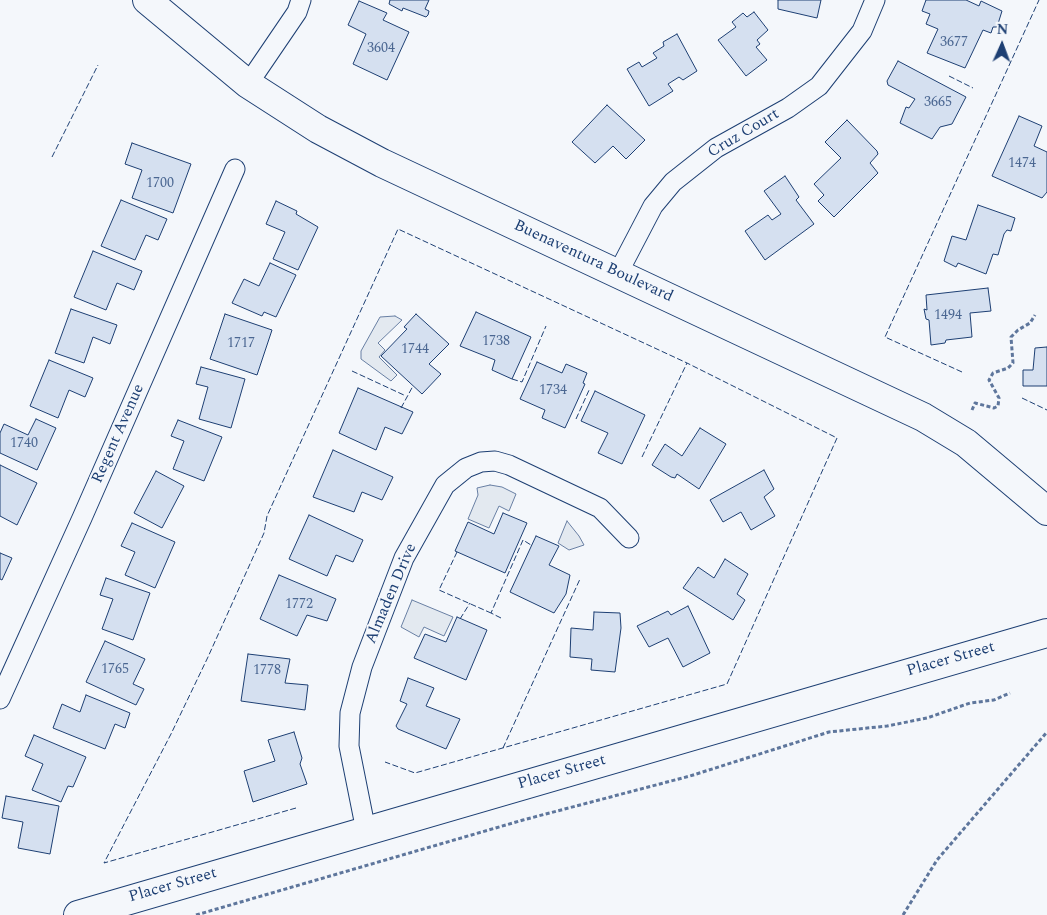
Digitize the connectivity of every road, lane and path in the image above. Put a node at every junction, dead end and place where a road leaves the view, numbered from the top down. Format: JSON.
{"nodes":[{"id":1,"x":147,"y":0,"type":"edge"},
{"id":2,"x":301,"y":0,"type":"edge"},
{"id":3,"x":875,"y":0,"type":"edge"},
{"id":4,"x":248,"y":84,"type":"junction"},
{"id":5,"x":235,"y":169,"type":"dead end"},
{"id":6,"x":618,"y":273,"type":"junction"},
{"id":7,"x":1036,"y":316,"type":"dead end"},
{"id":8,"x":972,"y":410,"type":"dead end"},
{"id":9,"x":1047,"y":511,"type":"edge"},
{"id":10,"x":629,"y":538,"type":"dead end"},
{"id":11,"x":1047,"y":633,"type":"edge"},
{"id":12,"x":1010,"y":693,"type":"dead end"},
{"id":13,"x":0,"y":699,"type":"edge"},
{"id":14,"x":1047,"y":732,"type":"edge"},
{"id":15,"x":366,"y":830,"type":"junction"},
{"id":16,"x":78,"y":915,"type":"edge"},
{"id":17,"x":196,"y":915,"type":"edge"},
{"id":18,"x":903,"y":915,"type":"edge"}],
"edges":[{"from":1,"to":4,"type":"main road","name":"Buenaventura Boulevard"},
{"from":2,"to":4,"type":"street"},
{"from":3,"to":6,"type":"street","name":"Cruz Court"},
{"from":4,"to":6,"type":"main road","name":"Buenaventura Boulevard"},
{"from":5,"to":13,"type":"street","name":"Regent Avenue"},
{"from":6,"to":9,"type":"main road","name":"Buenaventura Boulevard"},
{"from":7,"to":8,"type":"path"},
{"from":10,"to":15,"type":"street","name":"Almaden Drive"},
{"from":11,"to":15,"type":"main road","name":"Placer Street"},
{"from":12,"to":17,"type":"path"},
{"from":14,"to":18,"type":"path"},
{"from":15,"to":16,"type":"main road","name":"Placer Street"}]}
